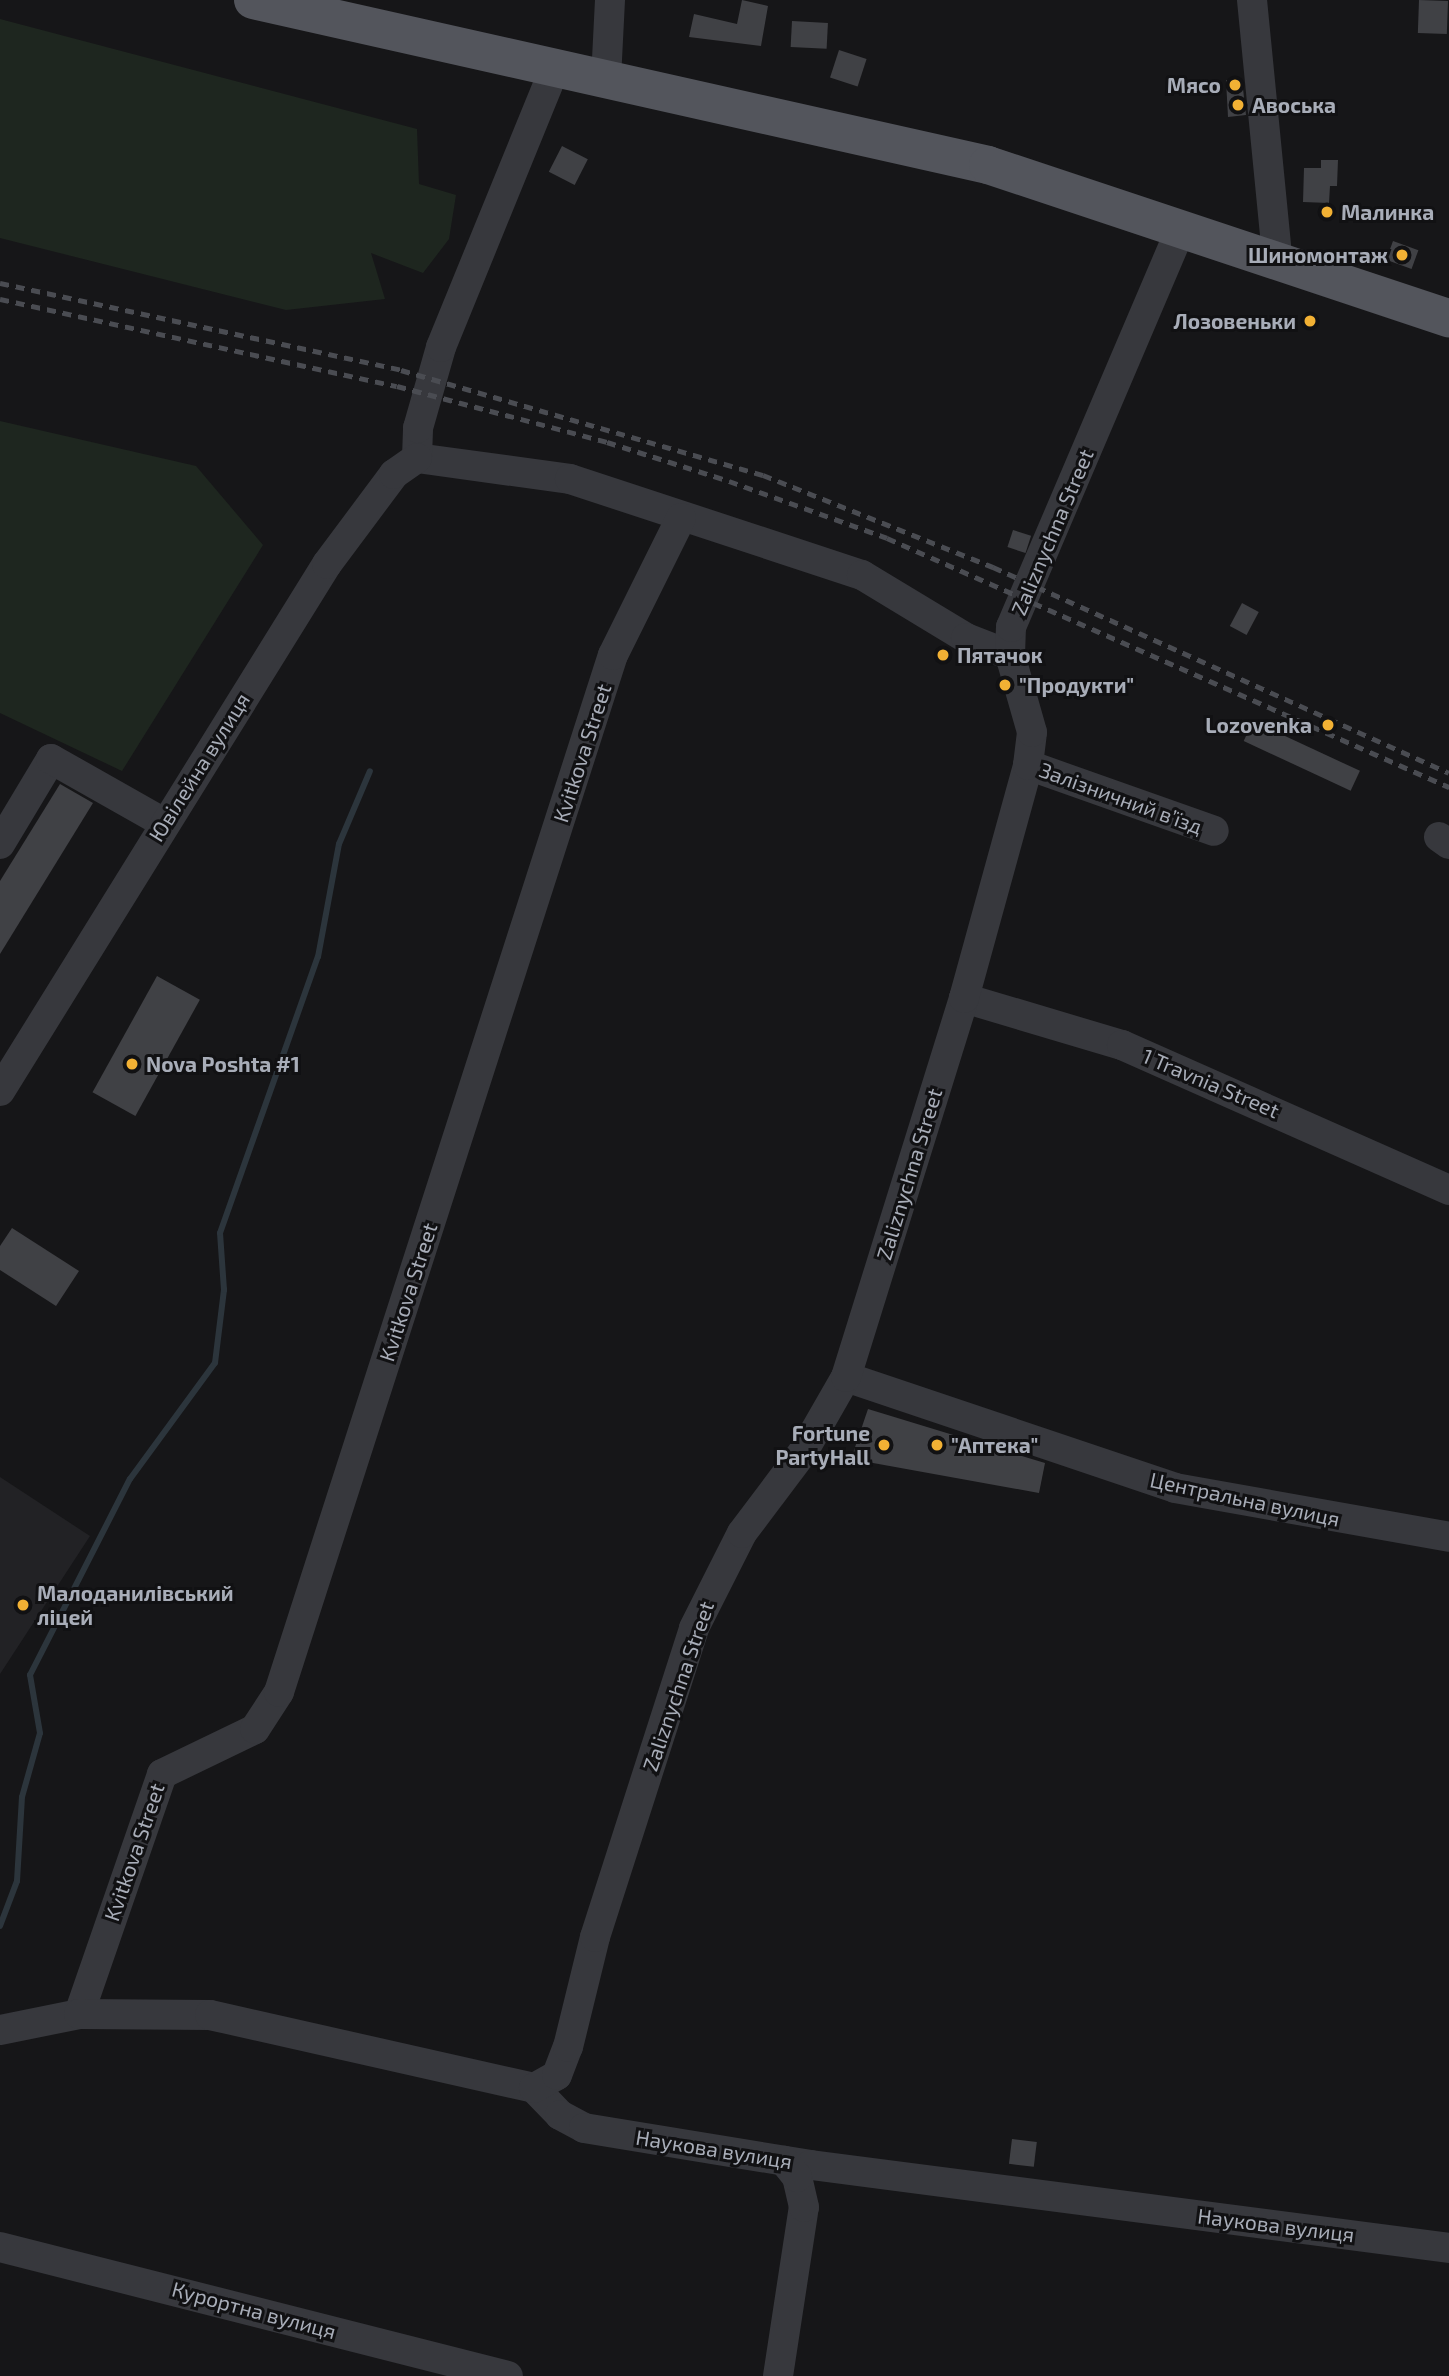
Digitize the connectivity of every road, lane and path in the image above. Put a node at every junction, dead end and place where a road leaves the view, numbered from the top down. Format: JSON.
{"nodes":[{"id":1,"x":610,"y":0,"type":"edge"},
{"id":2,"x":1252,"y":0,"type":"edge"},
{"id":3,"x":270,"y":2,"type":"edge"},
{"id":4,"x":555,"y":67,"type":"junction"},
{"id":5,"x":606,"y":79,"type":"junction"},
{"id":6,"x":1181,"y":229,"type":"junction"},
{"id":7,"x":1276,"y":257,"type":"junction"},
{"id":8,"x":1449,"y":318,"type":"edge"},
{"id":9,"x":417,"y":458,"type":"junction"},
{"id":10,"x":681,"y":519,"type":"junction"},
{"id":11,"x":1010,"y":654,"type":"junction"},
{"id":12,"x":1028,"y":765,"type":"junction"},
{"id":13,"x":164,"y":823,"type":"junction"},
{"id":14,"x":1214,"y":831,"type":"dead end"},
{"id":15,"x":0,"y":844,"type":"edge"},
{"id":16,"x":964,"y":998,"type":"junction"},
{"id":17,"x":0,"y":1091,"type":"edge"},
{"id":18,"x":1449,"y":1190,"type":"edge"},
{"id":19,"x":846,"y":1377,"type":"junction"},
{"id":20,"x":1449,"y":1537,"type":"edge"},
{"id":21,"x":79,"y":2014,"type":"junction"},
{"id":22,"x":0,"y":2030,"type":"edge"},
{"id":23,"x":534,"y":2088,"type":"junction"},
{"id":24,"x":785,"y":2161,"type":"junction"},
{"id":25,"x":0,"y":2248,"type":"edge"},
{"id":26,"x":1449,"y":2248,"type":"edge"},
{"id":27,"x":508,"y":2376,"type":"edge"},
{"id":28,"x":778,"y":2376,"type":"edge"}],
"edges":[{"from":1,"to":5,"type":"street"},
{"from":2,"to":7,"type":"street"},
{"from":3,"to":4,"type":"main road"},
{"from":4,"to":5,"type":"main road"},
{"from":4,"to":9,"type":"street"},
{"from":5,"to":6,"type":"main road"},
{"from":6,"to":7,"type":"main road"},
{"from":6,"to":11,"type":"street","name":"Zaliznychna Street"},
{"from":7,"to":8,"type":"main road"},
{"from":9,"to":10,"type":"street"},
{"from":9,"to":13,"type":"street","name":"Ювілейна вулиця"},
{"from":10,"to":11,"type":"street"},
{"from":10,"to":21,"type":"street","name":"Kvitkova Street"},
{"from":11,"to":12,"type":"street","name":"Zaliznychna Street"},
{"from":12,"to":14,"type":"street","name":"Залізничний в’їзд"},
{"from":12,"to":16,"type":"street","name":"Zaliznychna Street"},
{"from":13,"to":15,"type":"street"},
{"from":13,"to":17,"type":"street","name":"Ювілейна вулиця"},
{"from":16,"to":18,"type":"street","name":"1 Travnia Street"},
{"from":16,"to":19,"type":"street","name":"Zaliznychna Street"},
{"from":19,"to":20,"type":"street","name":"Центральна вулиця"},
{"from":19,"to":23,"type":"street","name":"Zaliznychna Street"},
{"from":21,"to":22,"type":"street"},
{"from":21,"to":23,"type":"street"},
{"from":23,"to":24,"type":"street","name":"Наукова вулиця"},
{"from":24,"to":26,"type":"street","name":"Наукова вулиця"},
{"from":24,"to":28,"type":"street"},
{"from":25,"to":27,"type":"street","name":"Курортна вулиця"}]}
